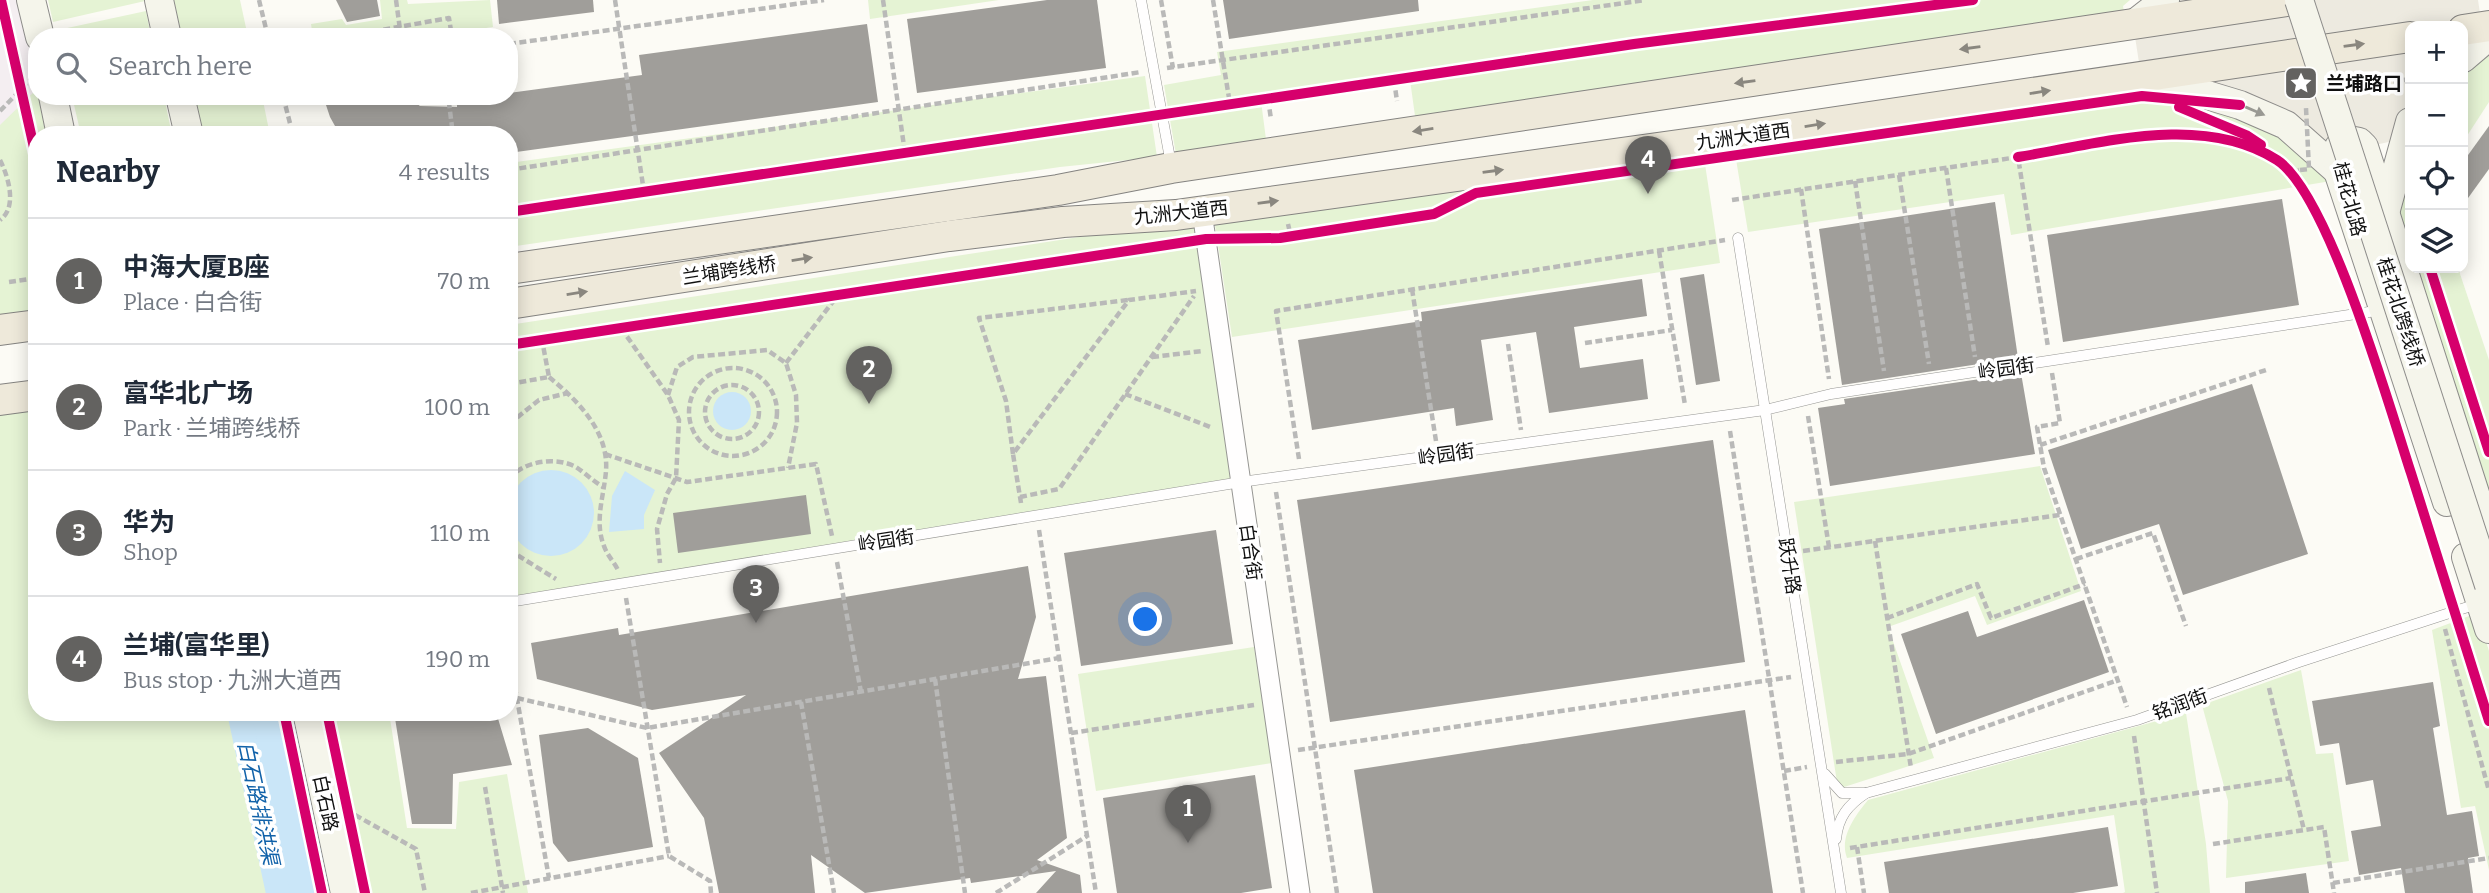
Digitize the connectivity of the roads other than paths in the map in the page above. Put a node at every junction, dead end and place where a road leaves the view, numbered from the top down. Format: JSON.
{"nodes":[{"id":1,"x":31,"y":0,"type":"edge"},
{"id":2,"x":159,"y":0,"type":"edge"},
{"id":3,"x":1141,"y":0,"type":"edge"},
{"id":4,"x":2165,"y":0,"type":"edge"},
{"id":5,"x":2297,"y":0,"type":"edge"},
{"id":6,"x":2134,"y":24,"type":"junction"},
{"id":7,"x":2489,"y":26,"type":"edge"},
{"id":8,"x":38,"y":28,"type":"edge"},
{"id":9,"x":165,"y":28,"type":"edge"},
{"id":10,"x":2468,"y":29,"type":"edge"},
{"id":11,"x":2489,"y":36,"type":"edge"},
{"id":12,"x":2405,"y":38,"type":"edge"},
{"id":13,"x":2468,"y":54,"type":"edge"},
{"id":14,"x":2144,"y":76,"type":"junction"},
{"id":15,"x":54,"y":105,"type":"edge"},
{"id":16,"x":182,"y":105,"type":"edge"},
{"id":17,"x":59,"y":126,"type":"edge"},
{"id":18,"x":187,"y":126,"type":"edge"},
{"id":19,"x":2405,"y":140,"type":"edge"},
{"id":20,"x":1171,"y":168,"type":"junction"},
{"id":21,"x":2338,"y":171,"type":"junction"},
{"id":22,"x":2385,"y":213,"type":"junction"},
{"id":23,"x":1189,"y":214,"type":"junction"},
{"id":24,"x":949,"y":236,"type":"joint"},
{"id":25,"x":1738,"y":239,"type":"road end"},
{"id":26,"x":518,"y":252,"type":"edge"},
{"id":27,"x":518,"y":267,"type":"edge"},
{"id":28,"x":518,"y":302,"type":"edge"},
{"id":29,"x":2384,"y":310,"type":"junction"},
{"id":30,"x":27,"y":331,"type":"edge"},
{"id":31,"x":528,"y":335,"type":"edge"},
{"id":32,"x":0,"y":349,"type":"edge"},
{"id":33,"x":0,"y":380,"type":"edge"},
{"id":34,"x":28,"y":388,"type":"edge"},
{"id":35,"x":28,"y":392,"type":"edge"},
{"id":36,"x":0,"y":400,"type":"edge"},
{"id":37,"x":1765,"y":410,"type":"junction"},
{"id":38,"x":1241,"y":482,"type":"junction"},
{"id":39,"x":2489,"y":537,"type":"edge"},
{"id":40,"x":2486,"y":596,"type":"edge"},
{"id":41,"x":518,"y":601,"type":"edge"},
{"id":42,"x":2489,"y":629,"type":"edge"},
{"id":43,"x":309,"y":721,"type":"edge"},
{"id":44,"x":1821,"y":764,"type":"junction"},
{"id":45,"x":1866,"y":793,"type":"junction"},
{"id":46,"x":1835,"y":850,"type":"junction"},
{"id":47,"x":345,"y":893,"type":"edge"},
{"id":48,"x":1300,"y":893,"type":"edge"},
{"id":49,"x":1841,"y":893,"type":"edge"}],
"edges":[{"from":1,"to":8,"type":"main road"},
{"from":2,"to":9,"type":"main road"},
{"from":3,"to":20,"type":"lane"},
{"from":4,"to":6,"type":"main road"},
{"from":5,"to":6,"type":"main road"},
{"from":5,"to":40,"type":"main road","name":"桂花北跨线桥","bridge":true},
{"from":6,"to":20,"type":"main road","one_way":true},
{"from":7,"to":10,"type":"main road"},
{"from":11,"to":13,"type":"main road"},
{"from":14,"to":12,"type":"main road","name":"九洲大道西","one_way":true},
{"from":14,"to":21,"type":"main road","one_way":true},
{"from":23,"to":14,"type":"main road","name":"九洲大道西","one_way":true},
{"from":15,"to":17,"type":"main road"},
{"from":16,"to":18,"type":"main road"},
{"from":19,"to":22,"type":"main road"},
{"from":20,"to":26,"type":"main road"},
{"from":20,"to":27,"type":"main road","name":"兰埔跨线桥"},
{"from":21,"to":22,"type":"main road","name":"桂花北路"},
{"from":21,"to":29,"type":"main road","name":"桂花北路"},
{"from":22,"to":39,"type":"main road","name":"桂花北路"},
{"from":23,"to":24,"type":"main road","name":"九洲大道西"},
{"from":23,"to":31,"type":"main road"},
{"from":23,"to":38,"type":"street","name":"白合街"},
{"from":28,"to":24,"type":"main road","name":"兰埔跨线桥","one_way":true},
{"from":25,"to":37,"type":"lane","name":"跃升路"},
{"from":29,"to":37,"type":"lane","name":"岭园街"},
{"from":29,"to":40,"type":"main road","name":"桂花北路"},
{"from":30,"to":32,"type":"main road"},
{"from":33,"to":34,"type":"main road"},
{"from":35,"to":36,"type":"main road"},
{"from":37,"to":38,"type":"lane","name":"岭园街"},
{"from":37,"to":44,"type":"lane","name":"跃升路"},
{"from":38,"to":41,"type":"lane","name":"岭园街"},
{"from":38,"to":48,"type":"street","name":"白合街"},
{"from":40,"to":42,"type":"main road","name":"桂花北路"},
{"from":40,"to":45,"type":"lane","name":"铭润街"},
{"from":43,"to":47,"type":"main road","name":"白石路"},
{"from":44,"to":45,"type":"lane","name":"铭润街"},
{"from":44,"to":46,"type":"lane","name":"跃升路"},
{"from":45,"to":46,"type":"lane","name":"铭润街"},
{"from":46,"to":49,"type":"lane","name":"跃升路"}]}
